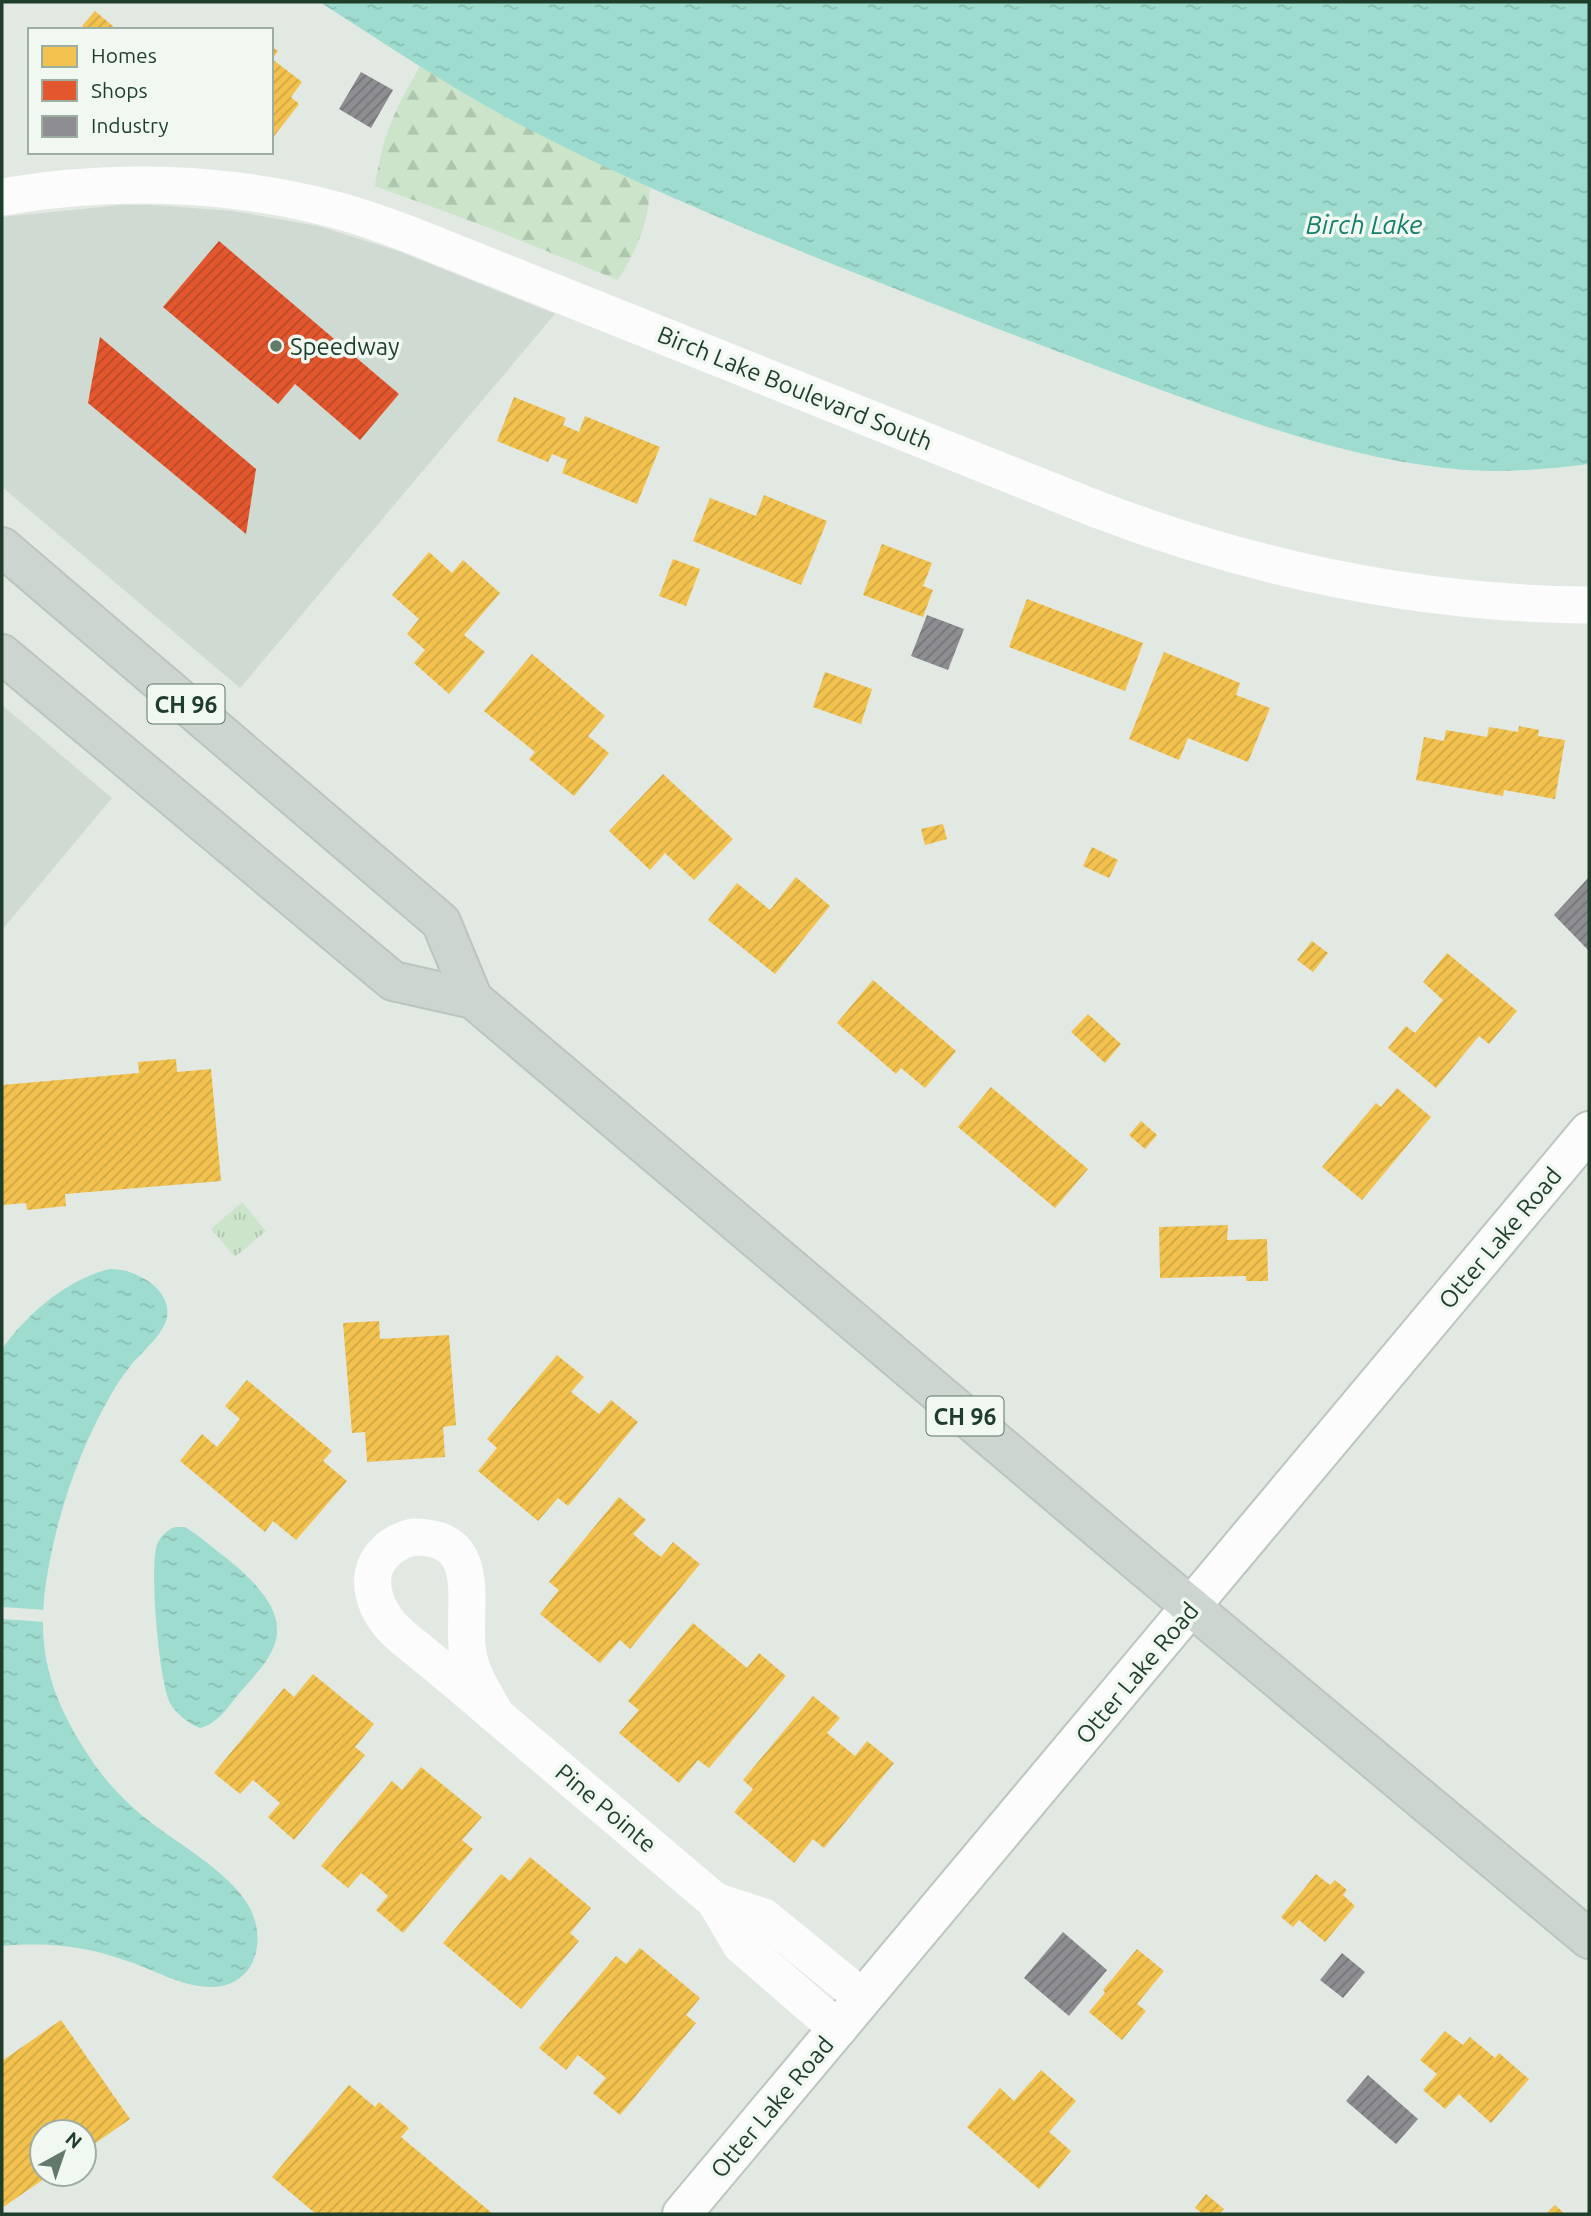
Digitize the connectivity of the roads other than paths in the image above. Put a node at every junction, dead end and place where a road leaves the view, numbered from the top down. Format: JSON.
{"nodes":[{"id":1,"x":2,"y":197,"type":"edge"},
{"id":2,"x":2,"y":547,"type":"edge"},
{"id":3,"x":1589,"y":605,"type":"edge"},
{"id":4,"x":2,"y":654,"type":"edge"},
{"id":5,"x":473,"y":999,"type":"junction"},
{"id":6,"x":1589,"y":1131,"type":"edge"},
{"id":7,"x":1192,"y":1607,"type":"junction"},
{"id":8,"x":497,"y":1716,"type":"junction"},
{"id":9,"x":715,"y":1901,"type":"junction"},
{"id":10,"x":1589,"y":1939,"type":"edge"},
{"id":11,"x":863,"y":1998,"type":"junction"},
{"id":12,"x":838,"y":2029,"type":"junction"},
{"id":13,"x":682,"y":2214,"type":"edge"}],
"edges":[{"from":1,"to":3,"type":"street","name":"Birch Lake Boulevard South"},
{"from":2,"to":5,"type":"main road","number":"CH 96"},
{"from":4,"to":5,"type":"main road","number":"CH 96"},
{"from":5,"to":7,"type":"main road","number":"CH 96"},
{"from":6,"to":7,"type":"street","name":"Otter Lake Road"},
{"from":7,"to":10,"type":"main road","number":"CH 96"},
{"from":7,"to":11,"type":"street","name":"Otter Lake Road"},
{"from":8,"to":8,"type":"street","name":"Pine Pointe"},
{"from":8,"to":9,"type":"street","name":"Pine Pointe"},
{"from":9,"to":11,"type":"street","name":"Pine Pointe"},
{"from":9,"to":12,"type":"street","name":"Pine Pointe"},
{"from":11,"to":12,"type":"street","name":"Otter Lake Road"},
{"from":12,"to":13,"type":"street","name":"Otter Lake Road"}]}
